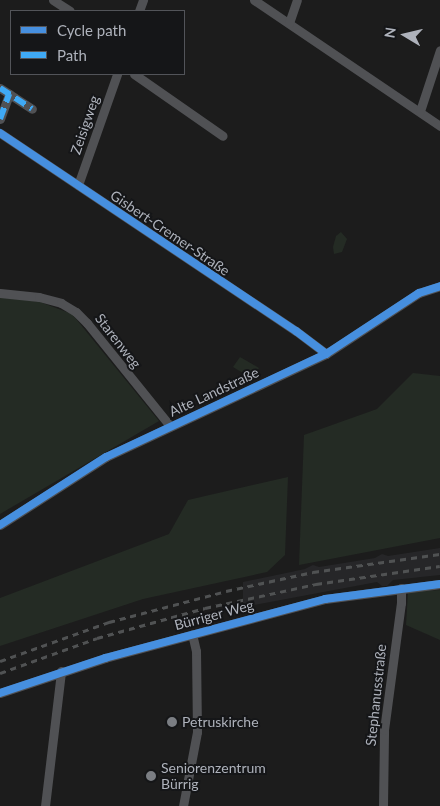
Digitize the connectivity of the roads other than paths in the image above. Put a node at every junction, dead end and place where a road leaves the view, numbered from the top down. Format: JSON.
{"nodes":[{"id":1,"x":53,"y":0,"type":"edge"},
{"id":2,"x":254,"y":0,"type":"edge"},
{"id":3,"x":297,"y":0,"type":"edge"},
{"id":4,"x":68,"y":10,"type":"edge"},
{"id":5,"x":289,"y":23,"type":"junction"},
{"id":6,"x":440,"y":50,"type":"edge"},
{"id":7,"x":117,"y":75,"type":"edge"},
{"id":8,"x":135,"y":75,"type":"edge"},
{"id":9,"x":0,"y":88,"type":"edge"},
{"id":10,"x":9,"y":94,"type":"junction"},
{"id":11,"x":32,"y":108,"type":"dead end"},
{"id":12,"x":420,"y":111,"type":"junction"},
{"id":13,"x":0,"y":119,"type":"edge"},
{"id":14,"x":440,"y":126,"type":"edge"},
{"id":15,"x":0,"y":133,"type":"edge"},
{"id":16,"x":223,"y":136,"type":"dead end"},
{"id":17,"x":78,"y":185,"type":"junction"},
{"id":18,"x":440,"y":286,"type":"edge"},
{"id":19,"x":0,"y":293,"type":"edge"},
{"id":20,"x":326,"y":354,"type":"junction"},
{"id":21,"x":170,"y":426,"type":"junction"},
{"id":22,"x":0,"y":525,"type":"edge"},
{"id":23,"x":440,"y":584,"type":"edge"},
{"id":24,"x":402,"y":588,"type":"junction"},
{"id":25,"x":192,"y":634,"type":"junction"},
{"id":26,"x":61,"y":671,"type":"junction"},
{"id":27,"x":0,"y":694,"type":"edge"},
{"id":28,"x":45,"y":806,"type":"edge"},
{"id":29,"x":183,"y":806,"type":"edge"},
{"id":30,"x":383,"y":806,"type":"edge"}],
"edges":[{"from":1,"to":4,"type":"street"},
{"from":2,"to":5,"type":"street"},
{"from":3,"to":5,"type":"street"},
{"from":5,"to":12,"type":"street"},
{"from":6,"to":12,"type":"street"},
{"from":7,"to":17,"type":"street","name":"Zeisigweg"},
{"from":8,"to":16,"type":"street"},
{"from":9,"to":10,"type":"street"},
{"from":10,"to":11,"type":"street"},
{"from":10,"to":13,"type":"street"},
{"from":12,"to":14,"type":"street"},
{"from":15,"to":17,"type":"street","name":"Gisbert-Cremer-Straße"},
{"from":17,"to":20,"type":"street","name":"Gisbert-Cremer-Straße"},
{"from":18,"to":20,"type":"street","name":"Alte Landstraße"},
{"from":19,"to":21,"type":"street","name":"Starenweg"},
{"from":20,"to":21,"type":"street","name":"Alte Landstraße"},
{"from":21,"to":22,"type":"street","name":"Alte Landstraße"},
{"from":23,"to":24,"type":"street","name":"Bürriger Weg"},
{"from":24,"to":25,"type":"street","name":"Bürriger Weg"},
{"from":24,"to":30,"type":"street","name":"Stephanusstraße"},
{"from":25,"to":26,"type":"street","name":"Bürriger Weg"},
{"from":25,"to":29,"type":"street"},
{"from":26,"to":27,"type":"street","name":"Bürriger Weg"},
{"from":26,"to":28,"type":"street"}]}
